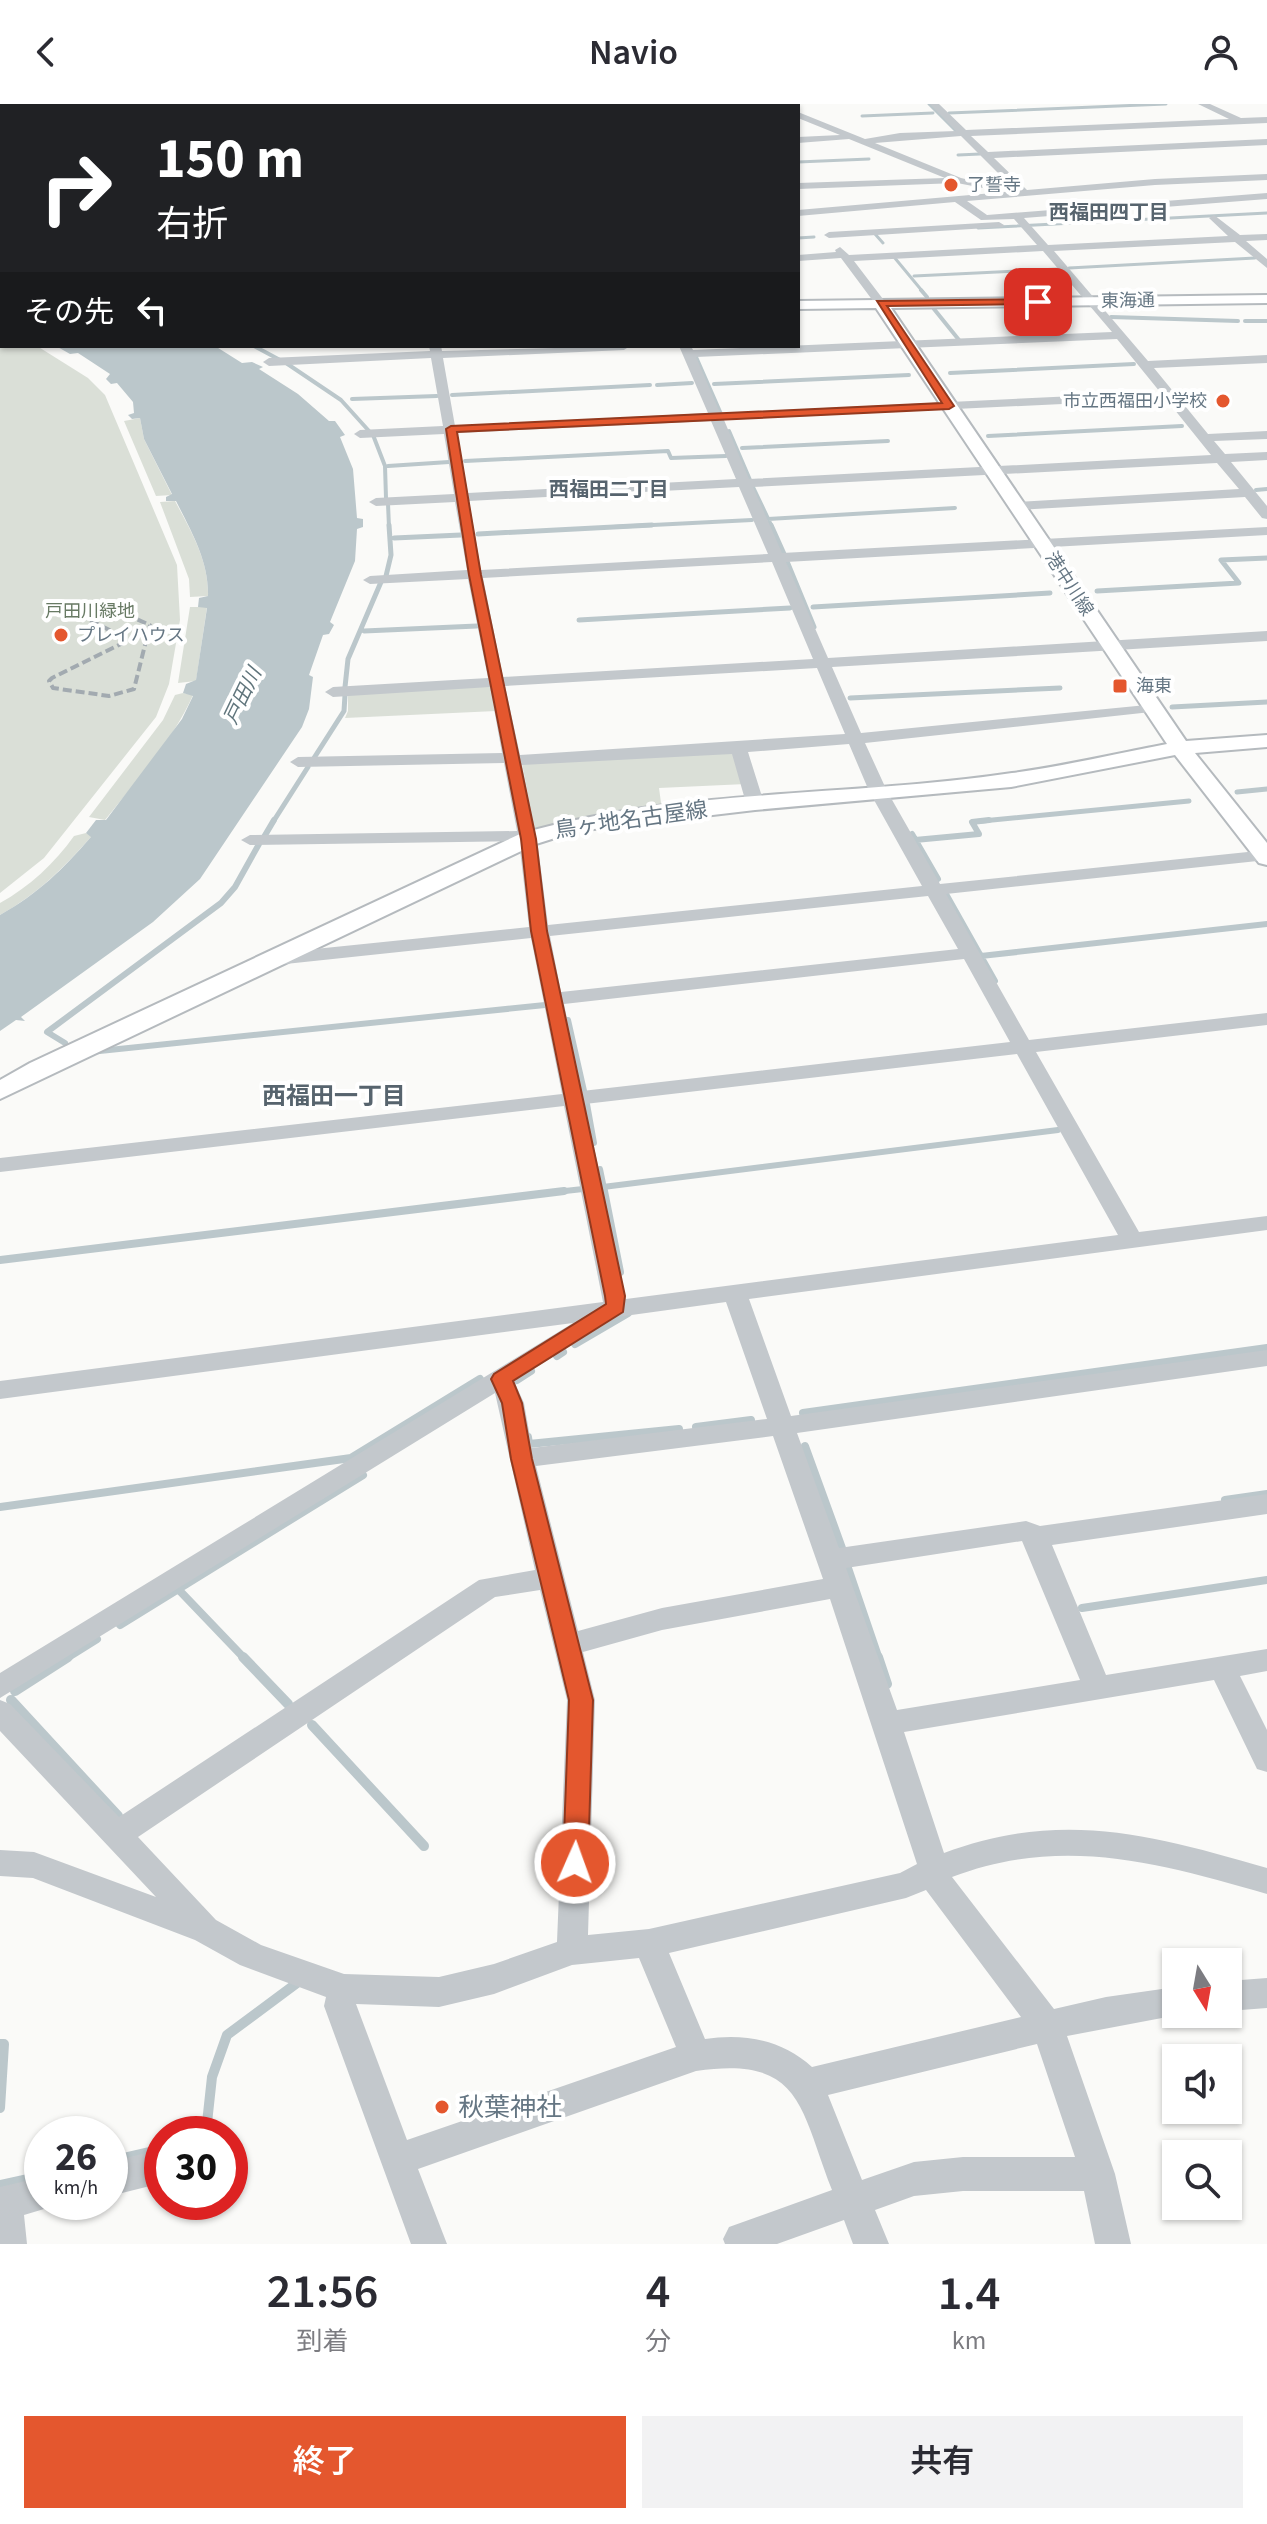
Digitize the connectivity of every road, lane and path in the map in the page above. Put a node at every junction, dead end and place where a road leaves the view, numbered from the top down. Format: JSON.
{"nodes":[{"id":1,"x":934,"y":104,"type":"edge"},
{"id":2,"x":1202,"y":104,"type":"edge"},
{"id":3,"x":800,"y":116,"type":"edge"},
{"id":4,"x":1267,"y":120,"type":"edge"},
{"id":5,"x":1243,"y":121,"type":"junction"},
{"id":6,"x":1267,"y":132,"type":"edge"},
{"id":7,"x":963,"y":133,"type":"junction"},
{"id":8,"x":800,"y":140,"type":"edge"},
{"id":9,"x":859,"y":140,"type":"junction"},
{"id":10,"x":1267,"y":142,"type":"edge"},
{"id":11,"x":986,"y":155,"type":"junction"},
{"id":12,"x":1267,"y":177,"type":"edge"},
{"id":13,"x":958,"y":180,"type":"junction"},
{"id":14,"x":976,"y":185,"type":"junction"},
{"id":15,"x":800,"y":186,"type":"edge"},
{"id":16,"x":1024,"y":193,"type":"junction"},
{"id":17,"x":996,"y":195,"type":"junction"},
{"id":18,"x":800,"y":196,"type":"edge"},
{"id":19,"x":1267,"y":196,"type":"edge"},
{"id":20,"x":957,"y":199,"type":"junction"},
{"id":21,"x":812,"y":212,"type":"junction"},
{"id":22,"x":800,"y":213,"type":"edge"},
{"id":23,"x":1214,"y":218,"type":"dead end"},
{"id":24,"x":1023,"y":223,"type":"junction"},
{"id":25,"x":829,"y":235,"type":"junction"},
{"id":26,"x":1267,"y":237,"type":"edge"},
{"id":27,"x":1238,"y":238,"type":"junction"},
{"id":28,"x":1046,"y":248,"type":"junction"},
{"id":29,"x":845,"y":256,"type":"junction"},
{"id":30,"x":800,"y":258,"type":"edge"},
{"id":31,"x":1267,"y":265,"type":"edge"},
{"id":32,"x":1267,"y":299,"type":"edge"},
{"id":33,"x":1093,"y":301,"type":"junction"},
{"id":34,"x":880,"y":303,"type":"junction"},
{"id":35,"x":800,"y":305,"type":"edge"},
{"id":36,"x":1119,"y":335,"type":"junction"},
{"id":37,"x":907,"y":344,"type":"junction"},
{"id":38,"x":800,"y":347,"type":"edge"},
{"id":39,"x":530,"y":348,"type":"edge"},
{"id":40,"x":780,"y":348,"type":"edge"},
{"id":41,"x":436,"y":350,"type":"edge"},
{"id":42,"x":686,"y":350,"type":"edge"},
{"id":43,"x":1267,"y":359,"type":"edge"},
{"id":44,"x":269,"y":362,"type":"dead end"},
{"id":45,"x":1145,"y":365,"type":"junction"},
{"id":46,"x":1168,"y":395,"type":"junction"},
{"id":47,"x":949,"y":406,"type":"junction"},
{"id":48,"x":714,"y":416,"type":"junction"},
{"id":49,"x":451,"y":429,"type":"junction"},
{"id":50,"x":360,"y":434,"type":"dead end"},
{"id":51,"x":1267,"y":435,"type":"edge"},
{"id":52,"x":1204,"y":438,"type":"junction"},
{"id":53,"x":1267,"y":456,"type":"edge"},
{"id":54,"x":1221,"y":458,"type":"junction"},
{"id":55,"x":993,"y":470,"type":"junction"},
{"id":56,"x":744,"y":483,"type":"junction"},
{"id":57,"x":1249,"y":493,"type":"junction"},
{"id":58,"x":462,"y":497,"type":"junction"},
{"id":59,"x":376,"y":502,"type":"dead end"},
{"id":60,"x":1017,"y":506,"type":"junction"},
{"id":61,"x":1267,"y":515,"type":"edge"},
{"id":62,"x":1267,"y":531,"type":"edge"},
{"id":63,"x":1042,"y":543,"type":"junction"},
{"id":64,"x":778,"y":557,"type":"junction"},
{"id":65,"x":475,"y":575,"type":"junction"},
{"id":66,"x":370,"y":580,"type":"dead end"},
{"id":67,"x":1267,"y":636,"type":"edge"},
{"id":68,"x":1110,"y":646,"type":"junction"},
{"id":69,"x":823,"y":662,"type":"junction"},
{"id":70,"x":498,"y":681,"type":"junction"},
{"id":71,"x":333,"y":692,"type":"dead end"},
{"id":72,"x":1151,"y":707,"type":"junction"},
{"id":73,"x":855,"y":737,"type":"junction"},
{"id":74,"x":1267,"y":741,"type":"edge"},
{"id":75,"x":1180,"y":748,"type":"junction"},
{"id":76,"x":739,"y":749,"type":"junction"},
{"id":77,"x":512,"y":758,"type":"junction"},
{"id":78,"x":298,"y":762,"type":"dead end"},
{"id":79,"x":878,"y":791,"type":"junction"},
{"id":80,"x":755,"y":803,"type":"junction"},
{"id":81,"x":528,"y":837,"type":"junction"},
{"id":82,"x":250,"y":840,"type":"dead end"},
{"id":83,"x":1266,"y":856,"type":"edge"},
{"id":84,"x":935,"y":889,"type":"junction"},
{"id":85,"x":539,"y":931,"type":"junction"},
{"id":86,"x":970,"y":953,"type":"junction"},
{"id":87,"x":276,"y":959,"type":"junction"},
{"id":88,"x":555,"y":999,"type":"junction"},
{"id":89,"x":1267,"y":1019,"type":"edge"},
{"id":90,"x":1023,"y":1047,"type":"junction"},
{"id":91,"x":0,"y":1091,"type":"edge"},
{"id":92,"x":575,"y":1099,"type":"junction"},
{"id":93,"x":0,"y":1165,"type":"edge"},
{"id":94,"x":1267,"y":1223,"type":"edge"},
{"id":95,"x":1132,"y":1240,"type":"junction"},
{"id":96,"x":735,"y":1293,"type":"junction"},
{"id":97,"x":616,"y":1307,"type":"junction"},
{"id":98,"x":1267,"y":1358,"type":"edge"},
{"id":99,"x":501,"y":1379,"type":"junction"},
{"id":100,"x":0,"y":1390,"type":"edge"},
{"id":101,"x":781,"y":1426,"type":"junction"},
{"id":102,"x":521,"y":1459,"type":"junction"},
{"id":103,"x":1267,"y":1504,"type":"edge"},
{"id":104,"x":1036,"y":1537,"type":"junction"},
{"id":105,"x":829,"y":1560,"type":"junction"},
{"id":106,"x":551,"y":1578,"type":"junction"},
{"id":107,"x":838,"y":1587,"type":"junction"},
{"id":108,"x":567,"y":1645,"type":"junction"},
{"id":109,"x":1267,"y":1660,"type":"edge"},
{"id":110,"x":1222,"y":1667,"type":"junction"},
{"id":111,"x":0,"y":1687,"type":"edge"},
{"id":112,"x":1097,"y":1687,"type":"junction"},
{"id":113,"x":0,"y":1712,"type":"edge"},
{"id":114,"x":887,"y":1723,"type":"junction"},
{"id":115,"x":1267,"y":1760,"type":"edge"},
{"id":116,"x":117,"y":1835,"type":"junction"},
{"id":117,"x":0,"y":1863,"type":"edge"},
{"id":118,"x":935,"y":1868,"type":"junction"},
{"id":119,"x":1267,"y":1881,"type":"edge"},
{"id":120,"x":206,"y":1930,"type":"junction"},
{"id":121,"x":649,"y":1943,"type":"junction"},
{"id":122,"x":572,"y":1951,"type":"junction"},
{"id":123,"x":344,"y":1989,"type":"junction"},
{"id":124,"x":1267,"y":1993,"type":"edge"},
{"id":125,"x":1242,"y":1995,"type":"edge"},
{"id":126,"x":1162,"y":2004,"type":"edge"},
{"id":127,"x":1048,"y":2027,"type":"junction"},
{"id":128,"x":696,"y":2056,"type":"junction"},
{"id":129,"x":807,"y":2084,"type":"junction"},
{"id":130,"x":399,"y":2159,"type":"junction"},
{"id":131,"x":1098,"y":2174,"type":"junction"},
{"id":132,"x":854,"y":2198,"type":"junction"},
{"id":133,"x":24,"y":2199,"type":"edge"},
{"id":134,"x":3,"y":2204,"type":"edge"},
{"id":135,"x":9,"y":2244,"type":"edge"},
{"id":136,"x":429,"y":2244,"type":"edge"},
{"id":137,"x":743,"y":2244,"type":"edge"},
{"id":138,"x":871,"y":2244,"type":"edge"},
{"id":139,"x":1113,"y":2244,"type":"edge"}],
"edges":[{"from":1,"to":7,"type":"street"},
{"from":2,"to":5,"type":"street"},
{"from":3,"to":9,"type":"street"},
{"from":4,"to":5,"type":"street"},
{"from":5,"to":6,"type":"street"},
{"from":5,"to":7,"type":"street"},
{"from":7,"to":9,"type":"street"},
{"from":7,"to":11,"type":"street"},
{"from":8,"to":9,"type":"street"},
{"from":9,"to":13,"type":"street"},
{"from":10,"to":11,"type":"street"},
{"from":11,"to":16,"type":"street"},
{"from":12,"to":16,"type":"street"},
{"from":13,"to":14,"type":"street"},
{"from":13,"to":15,"type":"street"},
{"from":14,"to":16,"type":"street"},
{"from":14,"to":17,"type":"street"},
{"from":16,"to":17,"type":"street"},
{"from":17,"to":20,"type":"street"},
{"from":18,"to":21,"type":"street"},
{"from":19,"to":24,"type":"street"},
{"from":20,"to":21,"type":"street"},
{"from":20,"to":24,"type":"street"},
{"from":21,"to":22,"type":"street"},
{"from":21,"to":25,"type":"street"},
{"from":23,"to":27,"type":"street"},
{"from":24,"to":25,"type":"street"},
{"from":24,"to":28,"type":"street"},
{"from":25,"to":29,"type":"street"},
{"from":26,"to":27,"type":"street"},
{"from":27,"to":28,"type":"street"},
{"from":27,"to":31,"type":"street"},
{"from":28,"to":29,"type":"street"},
{"from":28,"to":33,"type":"street"},
{"from":29,"to":30,"type":"street"},
{"from":29,"to":34,"type":"street"},
{"from":32,"to":33,"type":"main road","name":"東海通"},
{"from":33,"to":34,"type":"main road","name":"東海通"},
{"from":33,"to":36,"type":"street"},
{"from":34,"to":35,"type":"main road","name":"東海通"},
{"from":34,"to":37,"type":"main road","name":"港中川線"},
{"from":36,"to":37,"type":"street"},
{"from":36,"to":45,"type":"street"},
{"from":37,"to":38,"type":"street"},
{"from":37,"to":47,"type":"main road","name":"港中川線"},
{"from":39,"to":41,"type":"street"},
{"from":40,"to":42,"type":"street"},
{"from":41,"to":44,"type":"street"},
{"from":41,"to":49,"type":"street"},
{"from":42,"to":48,"type":"street"},
{"from":43,"to":45,"type":"street"},
{"from":45,"to":46,"type":"street"},
{"from":46,"to":47,"type":"street"},
{"from":46,"to":52,"type":"street"},
{"from":47,"to":48,"type":"street"},
{"from":47,"to":55,"type":"main road","name":"港中川線"},
{"from":48,"to":49,"type":"street"},
{"from":48,"to":56,"type":"street"},
{"from":49,"to":50,"type":"street"},
{"from":49,"to":58,"type":"street"},
{"from":51,"to":52,"type":"street"},
{"from":52,"to":54,"type":"street"},
{"from":53,"to":54,"type":"street"},
{"from":54,"to":55,"type":"street"},
{"from":54,"to":57,"type":"street"},
{"from":55,"to":56,"type":"street"},
{"from":55,"to":60,"type":"main road","name":"港中川線"},
{"from":56,"to":58,"type":"street"},
{"from":56,"to":64,"type":"street"},
{"from":57,"to":60,"type":"street"},
{"from":57,"to":61,"type":"street"},
{"from":58,"to":59,"type":"street"},
{"from":58,"to":65,"type":"street"},
{"from":60,"to":63,"type":"main road","name":"港中川線"},
{"from":62,"to":63,"type":"street"},
{"from":63,"to":64,"type":"street"},
{"from":63,"to":68,"type":"main road","name":"港中川線"},
{"from":64,"to":65,"type":"street"},
{"from":64,"to":69,"type":"street"},
{"from":65,"to":66,"type":"street"},
{"from":65,"to":70,"type":"street"},
{"from":67,"to":68,"type":"street"},
{"from":68,"to":69,"type":"street"},
{"from":68,"to":72,"type":"main road","name":"港中川線"},
{"from":69,"to":70,"type":"street"},
{"from":69,"to":73,"type":"street"},
{"from":70,"to":71,"type":"street"},
{"from":70,"to":77,"type":"street"},
{"from":72,"to":73,"type":"street"},
{"from":72,"to":75,"type":"main road","name":"港中川線"},
{"from":73,"to":76,"type":"street"},
{"from":73,"to":79,"type":"street"},
{"from":74,"to":75,"type":"main road","name":"鳥ヶ地名古屋線"},
{"from":75,"to":79,"type":"main road","name":"鳥ヶ地名古屋線"},
{"from":75,"to":83,"type":"main road","name":"港中川線"},
{"from":76,"to":77,"type":"street"},
{"from":76,"to":80,"type":"street"},
{"from":77,"to":78,"type":"street"},
{"from":77,"to":81,"type":"street"},
{"from":79,"to":80,"type":"main road","name":"鳥ヶ地名古屋線"},
{"from":79,"to":84,"type":"street"},
{"from":80,"to":81,"type":"main road","name":"鳥ヶ地名古屋線"},
{"from":81,"to":82,"type":"street"},
{"from":81,"to":85,"type":"street"},
{"from":81,"to":87,"type":"main road","name":"鳥ヶ地名古屋線"},
{"from":83,"to":84,"type":"street"},
{"from":84,"to":85,"type":"street"},
{"from":84,"to":86,"type":"street"},
{"from":85,"to":87,"type":"street"},
{"from":85,"to":88,"type":"street"},
{"from":86,"to":88,"type":"street"},
{"from":86,"to":90,"type":"street"},
{"from":87,"to":91,"type":"main road","name":"鳥ヶ地名古屋線"},
{"from":88,"to":92,"type":"street"},
{"from":89,"to":90,"type":"street"},
{"from":90,"to":92,"type":"street"},
{"from":90,"to":95,"type":"street"},
{"from":92,"to":93,"type":"street"},
{"from":92,"to":97,"type":"street"},
{"from":94,"to":95,"type":"street"},
{"from":95,"to":96,"type":"street"},
{"from":96,"to":97,"type":"street"},
{"from":96,"to":101,"type":"street"},
{"from":97,"to":99,"type":"street"},
{"from":97,"to":100,"type":"street"},
{"from":98,"to":101,"type":"street"},
{"from":99,"to":102,"type":"street"},
{"from":99,"to":111,"type":"street"},
{"from":101,"to":102,"type":"street"},
{"from":101,"to":105,"type":"street"},
{"from":102,"to":106,"type":"street"},
{"from":103,"to":104,"type":"street"},
{"from":104,"to":105,"type":"street"},
{"from":104,"to":112,"type":"street"},
{"from":105,"to":107,"type":"street"},
{"from":106,"to":108,"type":"street"},
{"from":106,"to":116,"type":"street"},
{"from":107,"to":108,"type":"street"},
{"from":107,"to":114,"type":"street"},
{"from":108,"to":122,"type":"street"},
{"from":109,"to":110,"type":"street"},
{"from":110,"to":112,"type":"street"},
{"from":110,"to":115,"type":"street"},
{"from":112,"to":114,"type":"street"},
{"from":113,"to":116,"type":"street"},
{"from":114,"to":118,"type":"street"},
{"from":116,"to":120,"type":"street"},
{"from":117,"to":120,"type":"street"},
{"from":118,"to":119,"type":"street"},
{"from":118,"to":121,"type":"street"},
{"from":118,"to":127,"type":"street"},
{"from":120,"to":123,"type":"street"},
{"from":121,"to":122,"type":"street"},
{"from":121,"to":128,"type":"street"},
{"from":122,"to":123,"type":"street"},
{"from":123,"to":130,"type":"street"},
{"from":124,"to":125,"type":"street"},
{"from":126,"to":127,"type":"street"},
{"from":127,"to":129,"type":"street"},
{"from":127,"to":131,"type":"street"},
{"from":128,"to":129,"type":"street"},
{"from":128,"to":130,"type":"street"},
{"from":129,"to":132,"type":"street"},
{"from":130,"to":136,"type":"street"},
{"from":131,"to":132,"type":"street"},
{"from":131,"to":139,"type":"street"},
{"from":132,"to":137,"type":"street"},
{"from":132,"to":138,"type":"street"},
{"from":133,"to":134,"type":"street"},
{"from":134,"to":135,"type":"street"}]}
